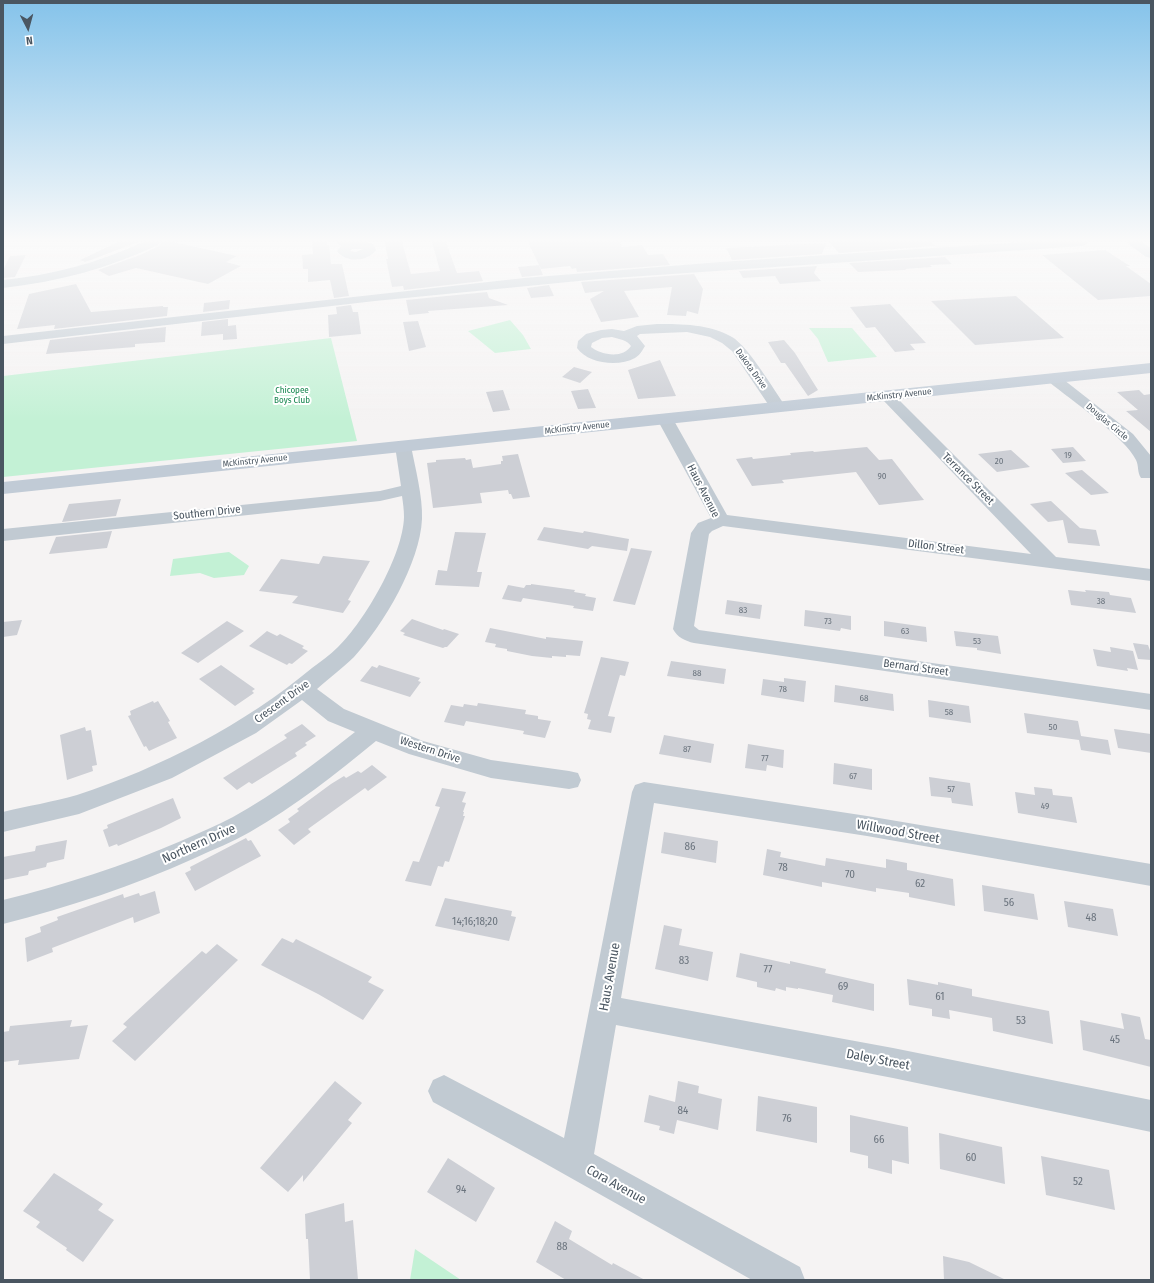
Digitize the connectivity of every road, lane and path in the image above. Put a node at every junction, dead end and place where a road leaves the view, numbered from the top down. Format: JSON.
{"nodes":[{"id":1,"x":349,"y":302,"type":"edge"},
{"id":2,"x":626,"y":336,"type":"dead end"},
{"id":3,"x":3,"y":340,"type":"edge"},
{"id":4,"x":1151,"y":368,"type":"edge"},
{"id":5,"x":1054,"y":378,"type":"junction"},
{"id":6,"x":887,"y":396,"type":"junction"},
{"id":7,"x":778,"y":407,"type":"junction"},
{"id":8,"x":665,"y":419,"type":"junction"},
{"id":9,"x":404,"y":446,"type":"junction"},
{"id":10,"x":1147,"y":474,"type":"dead end"},
{"id":11,"x":3,"y":488,"type":"edge"},
{"id":12,"x":410,"y":490,"type":"junction"},
{"id":13,"x":721,"y":520,"type":"junction"},
{"id":14,"x":3,"y":536,"type":"edge"},
{"id":15,"x":1050,"y":562,"type":"junction"},
{"id":16,"x":1151,"y":575,"type":"edge"},
{"id":17,"x":682,"y":629,"type":"joint"},
{"id":18,"x":302,"y":689,"type":"junction"},
{"id":19,"x":1151,"y":702,"type":"edge"},
{"id":20,"x":373,"y":730,"type":"junction"},
{"id":21,"x":569,"y":780,"type":"dead end"},
{"id":22,"x":644,"y":792,"type":"joint"},
{"id":23,"x":3,"y":822,"type":"edge"},
{"id":24,"x":1151,"y":876,"type":"edge"},
{"id":25,"x":3,"y":912,"type":"edge"},
{"id":26,"x":605,"y":1009,"type":"junction"},
{"id":27,"x":444,"y":1091,"type":"dead end"},
{"id":28,"x":1151,"y":1116,"type":"edge"},
{"id":29,"x":576,"y":1162,"type":"junction"},
{"id":30,"x":787,"y":1280,"type":"edge"}],
"edges":[{"from":1,"to":3,"type":"street"},
{"from":2,"to":7,"type":"street","name":"Dakota Drive"},
{"from":4,"to":5,"type":"street","name":"McKinstry Avenue"},
{"from":5,"to":6,"type":"street","name":"McKinstry Avenue"},
{"from":5,"to":10,"type":"street","name":"Douglas Circle"},
{"from":6,"to":7,"type":"street","name":"McKinstry Avenue"},
{"from":6,"to":15,"type":"street","name":"Terrance Street"},
{"from":7,"to":8,"type":"street","name":"McKinstry Avenue"},
{"from":8,"to":9,"type":"street","name":"McKinstry Avenue"},
{"from":8,"to":13,"type":"street","name":"Haus Avenue"},
{"from":9,"to":11,"type":"street","name":"McKinstry Avenue"},
{"from":9,"to":12,"type":"street","name":"Crescent Drive"},
{"from":12,"to":14,"type":"street","name":"Southern Drive"},
{"from":12,"to":18,"type":"street","name":"Crescent Drive"},
{"from":13,"to":15,"type":"street","name":"Dillon Street"},
{"from":13,"to":17,"type":"street","name":"Haus Avenue"},
{"from":15,"to":16,"type":"street","name":"Dillon Street"},
{"from":17,"to":19,"type":"street","name":"Bernard Street"},
{"from":18,"to":20,"type":"street","name":"Western Drive"},
{"from":18,"to":23,"type":"street","name":"Crescent Drive"},
{"from":20,"to":21,"type":"street","name":"Western Drive"},
{"from":20,"to":25,"type":"street","name":"Northern Drive"},
{"from":22,"to":24,"type":"street","name":"Willwood Street"},
{"from":22,"to":26,"type":"street","name":"Haus Avenue"},
{"from":26,"to":28,"type":"street","name":"Daley Street"},
{"from":26,"to":29,"type":"street","name":"Haus Avenue"},
{"from":27,"to":29,"type":"street","name":"Cora Avenue"},
{"from":29,"to":30,"type":"street","name":"Cora Avenue"}]}
